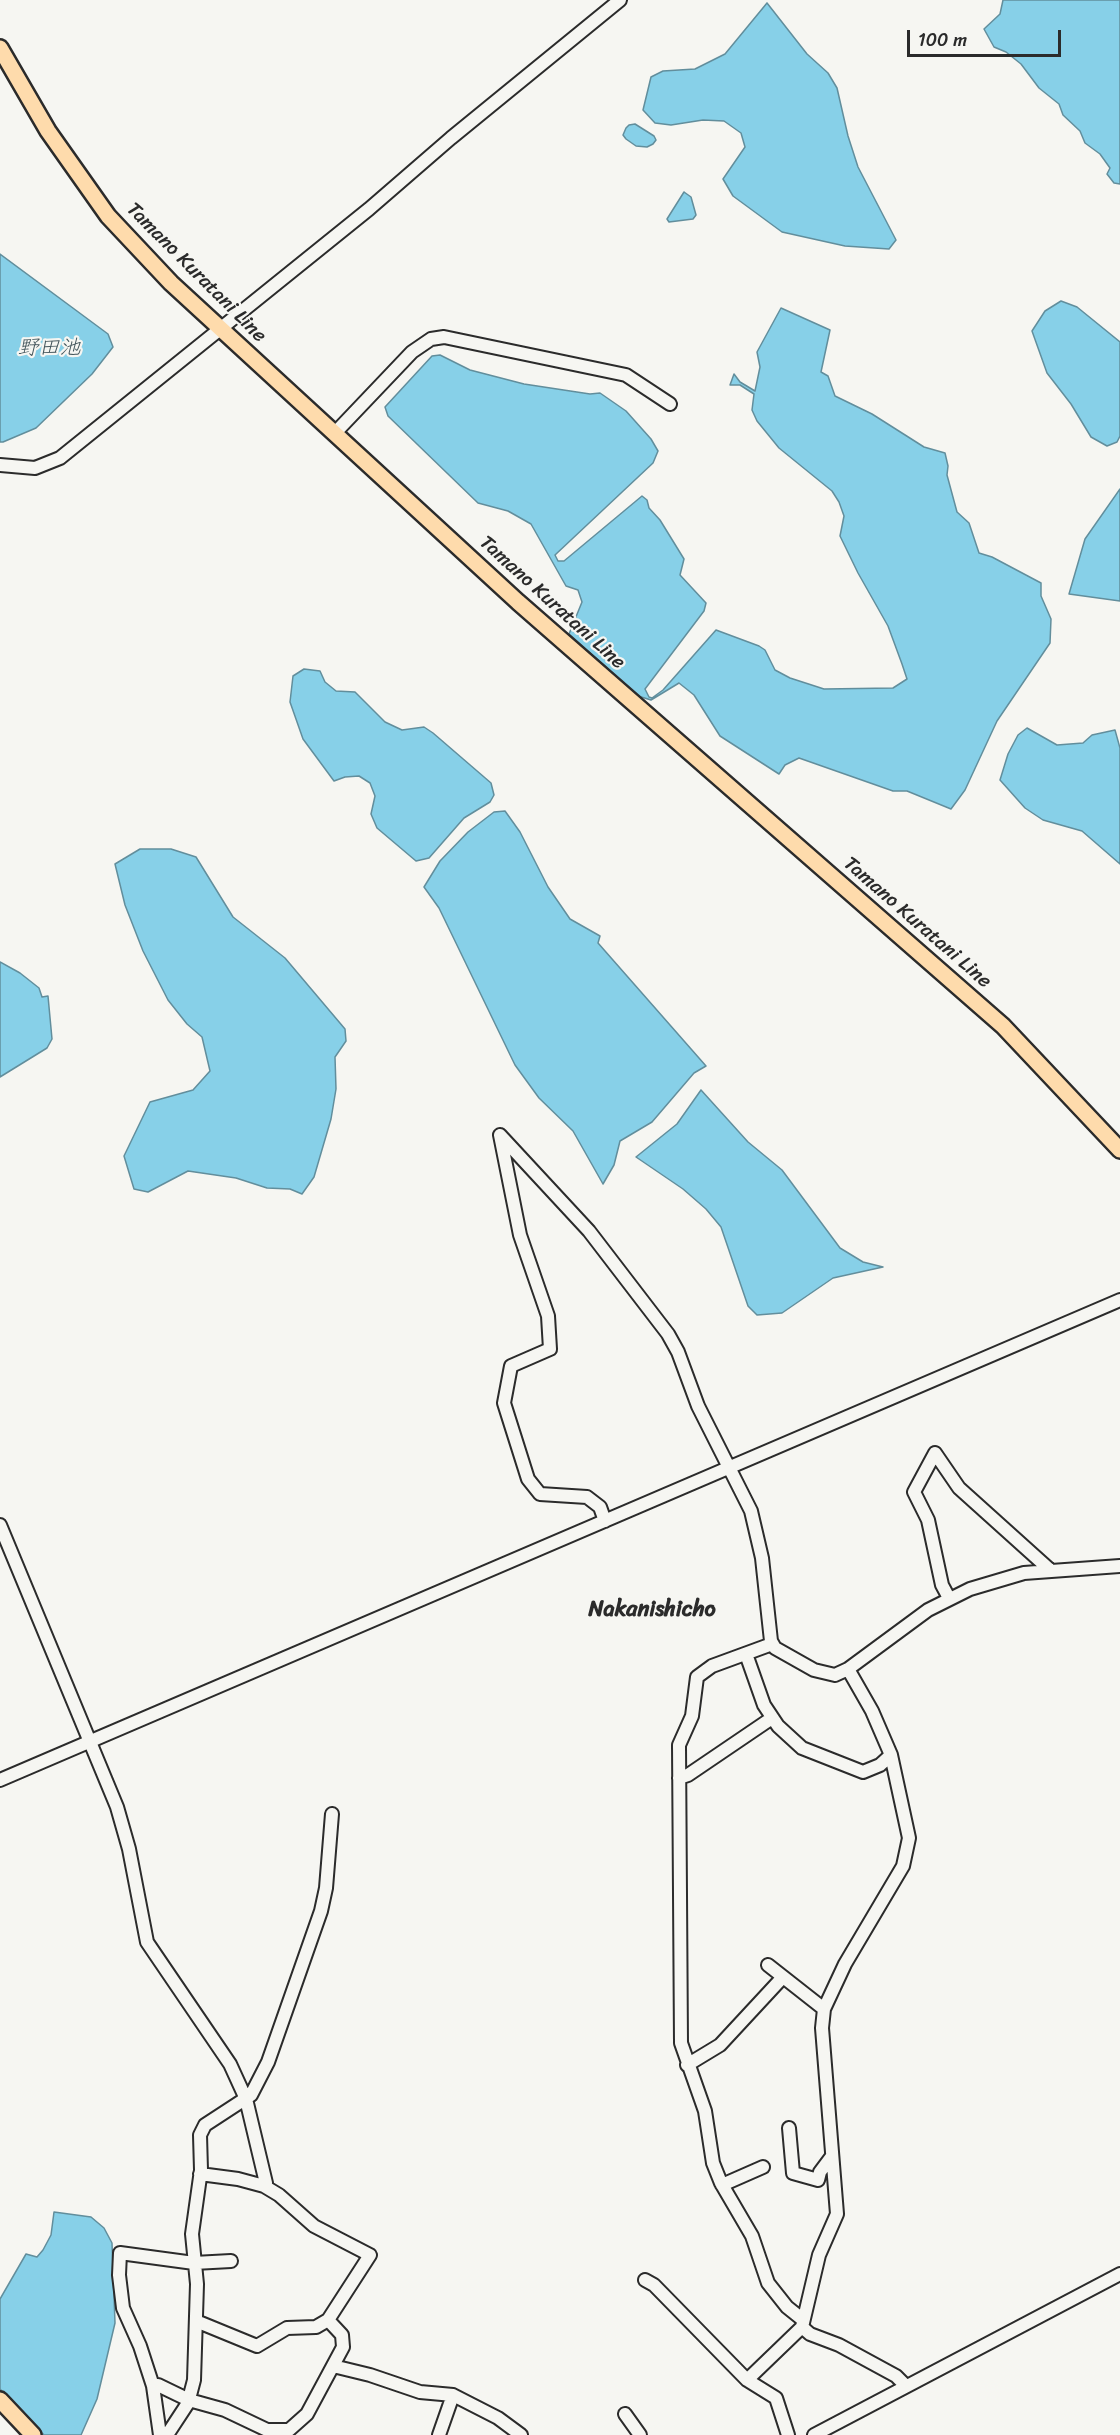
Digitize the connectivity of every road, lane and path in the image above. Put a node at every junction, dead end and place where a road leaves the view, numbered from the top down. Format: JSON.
{"nodes":[{"id":1,"x":620,"y":0,"type":"edge"},
{"id":2,"x":0,"y":48,"type":"edge"},
{"id":3,"x":221,"y":329,"type":"junction"},
{"id":4,"x":670,"y":404,"type":"dead end"},
{"id":5,"x":334,"y":434,"type":"junction"},
{"id":6,"x":0,"y":465,"type":"edge"},
{"id":7,"x":1120,"y":1150,"type":"edge"},
{"id":8,"x":1120,"y":1300,"type":"edge"},
{"id":9,"x":730,"y":1468,"type":"junction"},
{"id":10,"x":605,"y":1521,"type":"junction"},
{"id":11,"x":0,"y":1525,"type":"edge"},
{"id":12,"x":1120,"y":1566,"type":"edge"},
{"id":13,"x":1049,"y":1569,"type":"junction"},
{"id":14,"x":949,"y":1598,"type":"junction"},
{"id":15,"x":772,"y":1644,"type":"junction"},
{"id":16,"x":746,"y":1654,"type":"junction"},
{"id":17,"x":848,"y":1669,"type":"junction"},
{"id":18,"x":772,"y":1718,"type":"junction"},
{"id":19,"x":92,"y":1741,"type":"junction"},
{"id":20,"x":891,"y":1755,"type":"junction"},
{"id":21,"x":679,"y":1778,"type":"junction"},
{"id":22,"x":0,"y":1780,"type":"edge"},
{"id":23,"x":332,"y":1814,"type":"dead end"},
{"id":24,"x":768,"y":1965,"type":"dead end"},
{"id":25,"x":783,"y":1977,"type":"junction"},
{"id":26,"x":824,"y":2009,"type":"junction"},
{"id":27,"x":687,"y":2065,"type":"junction"},
{"id":28,"x":246,"y":2099,"type":"junction"},
{"id":29,"x":789,"y":2128,"type":"dead end"},
{"id":30,"x":832,"y":2156,"type":"junction"},
{"id":31,"x":763,"y":2167,"type":"dead end"},
{"id":32,"x":200,"y":2174,"type":"junction"},
{"id":33,"x":722,"y":2185,"type":"junction"},
{"id":34,"x":264,"y":2186,"type":"junction"},
{"id":35,"x":231,"y":2261,"type":"dead end"},
{"id":36,"x":194,"y":2263,"type":"junction"},
{"id":37,"x":1120,"y":2274,"type":"edge"},
{"id":38,"x":645,"y":2280,"type":"dead end"},
{"id":39,"x":328,"y":2320,"type":"junction"},
{"id":40,"x":196,"y":2321,"type":"junction"},
{"id":41,"x":802,"y":2323,"type":"junction"},
{"id":42,"x":333,"y":2366,"type":"junction"},
{"id":43,"x":747,"y":2380,"type":"junction"},
{"id":44,"x":905,"y":2385,"type":"junction"},
{"id":45,"x":153,"y":2386,"type":"junction"},
{"id":46,"x":453,"y":2395,"type":"junction"},
{"id":47,"x":0,"y":2400,"type":"edge"},
{"id":48,"x":189,"y":2400,"type":"junction"},
{"id":49,"x":625,"y":2414,"type":"dead end"},
{"id":50,"x":33,"y":2435,"type":"edge"},
{"id":51,"x":160,"y":2435,"type":"edge"},
{"id":52,"x":167,"y":2435,"type":"edge"},
{"id":53,"x":439,"y":2435,"type":"edge"},
{"id":54,"x":521,"y":2435,"type":"edge"},
{"id":55,"x":640,"y":2435,"type":"edge"},
{"id":56,"x":788,"y":2435,"type":"edge"},
{"id":57,"x":814,"y":2435,"type":"edge"}],
"edges":[{"from":1,"to":3,"type":"street"},
{"from":2,"to":3,"type":"main road","name":"Tamano Kuratani Line"},
{"from":3,"to":5,"type":"main road","name":"Tamano Kuratani Line"},
{"from":3,"to":6,"type":"street"},
{"from":4,"to":5,"type":"street"},
{"from":5,"to":7,"type":"main road","name":"Tamano Kuratani Line"},
{"from":8,"to":9,"type":"street"},
{"from":9,"to":10,"type":"street"},
{"from":9,"to":10,"type":"street"},
{"from":9,"to":15,"type":"street"},
{"from":10,"to":19,"type":"street"},
{"from":11,"to":19,"type":"street"},
{"from":12,"to":13,"type":"street"},
{"from":13,"to":14,"type":"street"},
{"from":13,"to":14,"type":"street"},
{"from":14,"to":17,"type":"street"},
{"from":15,"to":16,"type":"street"},
{"from":15,"to":17,"type":"street"},
{"from":16,"to":18,"type":"street"},
{"from":16,"to":21,"type":"street"},
{"from":17,"to":20,"type":"street"},
{"from":18,"to":20,"type":"street"},
{"from":18,"to":21,"type":"street"},
{"from":19,"to":22,"type":"street"},
{"from":19,"to":28,"type":"street"},
{"from":20,"to":26,"type":"street"},
{"from":21,"to":27,"type":"street"},
{"from":23,"to":28,"type":"street"},
{"from":24,"to":25,"type":"street"},
{"from":25,"to":26,"type":"street"},
{"from":25,"to":27,"type":"street"},
{"from":26,"to":30,"type":"street"},
{"from":27,"to":33,"type":"street"},
{"from":28,"to":32,"type":"street"},
{"from":28,"to":34,"type":"street"},
{"from":29,"to":30,"type":"street"},
{"from":30,"to":41,"type":"street"},
{"from":31,"to":33,"type":"street"},
{"from":32,"to":34,"type":"street"},
{"from":32,"to":36,"type":"street"},
{"from":33,"to":41,"type":"street"},
{"from":34,"to":39,"type":"street"},
{"from":35,"to":36,"type":"street"},
{"from":36,"to":40,"type":"street"},
{"from":36,"to":45,"type":"street"},
{"from":37,"to":44,"type":"street"},
{"from":38,"to":43,"type":"street"},
{"from":39,"to":40,"type":"street"},
{"from":39,"to":42,"type":"street"},
{"from":40,"to":48,"type":"street"},
{"from":41,"to":43,"type":"street"},
{"from":41,"to":44,"type":"street"},
{"from":42,"to":46,"type":"street"},
{"from":42,"to":48,"type":"street"},
{"from":43,"to":56,"type":"street"},
{"from":44,"to":57,"type":"street"},
{"from":45,"to":48,"type":"street"},
{"from":45,"to":51,"type":"street"},
{"from":46,"to":53,"type":"street"},
{"from":46,"to":54,"type":"street"},
{"from":47,"to":50,"type":"main road"},
{"from":48,"to":52,"type":"street"},
{"from":49,"to":55,"type":"street"}]}
